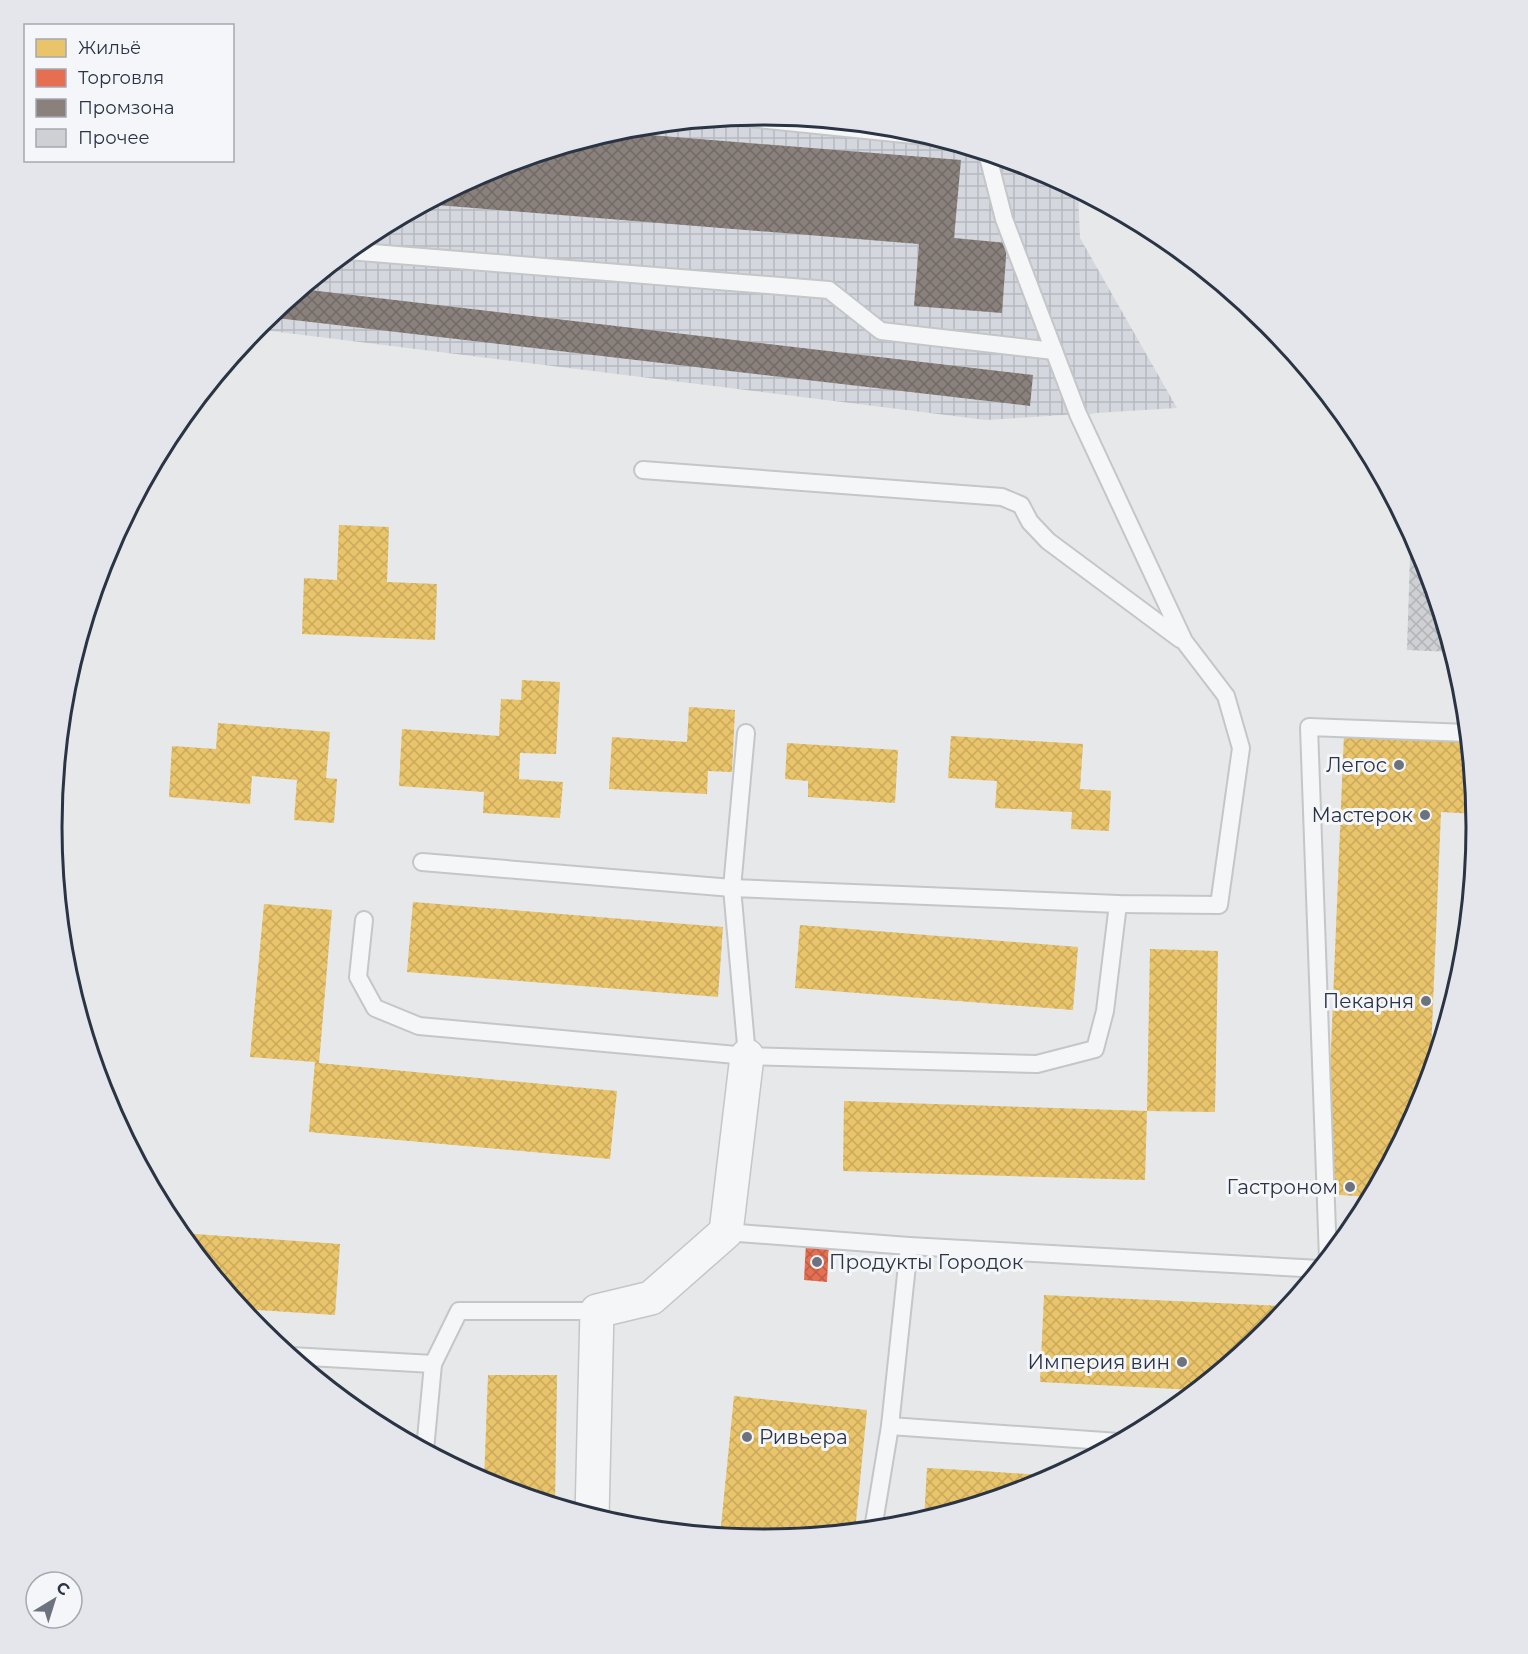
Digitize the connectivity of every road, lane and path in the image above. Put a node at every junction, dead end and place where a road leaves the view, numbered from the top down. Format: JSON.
{"nodes":[{"id":1,"x":989,"y":162,"type":"edge"},
{"id":2,"x":361,"y":252,"type":"edge"},
{"id":3,"x":1054,"y":351,"type":"junction"},
{"id":4,"x":643,"y":470,"type":"dead end"},
{"id":5,"x":1184,"y":641,"type":"junction"},
{"id":6,"x":747,"y":733,"type":"dead end"},
{"id":7,"x":1460,"y":733,"type":"edge"},
{"id":8,"x":422,"y":862,"type":"dead end"},
{"id":9,"x":732,"y":888,"type":"junction"},
{"id":10,"x":1119,"y":904,"type":"junction"},
{"id":11,"x":364,"y":920,"type":"dead end"},
{"id":12,"x":747,"y":1056,"type":"junction"},
{"id":13,"x":726,"y":1232,"type":"junction"},
{"id":14,"x":909,"y":1246,"type":"junction"},
{"id":15,"x":1328,"y":1246,"type":"edge"},
{"id":16,"x":1310,"y":1268,"type":"edge"},
{"id":17,"x":597,"y":1311,"type":"junction"},
{"id":18,"x":303,"y":1357,"type":"edge"},
{"id":19,"x":433,"y":1364,"type":"junction"},
{"id":20,"x":890,"y":1426,"type":"junction"},
{"id":21,"x":1104,"y":1441,"type":"edge"},
{"id":22,"x":426,"y":1442,"type":"edge"},
{"id":23,"x":592,"y":1508,"type":"edge"},
{"id":24,"x":874,"y":1520,"type":"edge"}],
"edges":[{"from":1,"to":3,"type":"lane"},
{"from":2,"to":3,"type":"lane"},
{"from":3,"to":5,"type":"lane"},
{"from":4,"to":5,"type":"lane"},
{"from":5,"to":10,"type":"lane"},
{"from":6,"to":9,"type":"lane"},
{"from":7,"to":15,"type":"lane"},
{"from":8,"to":9,"type":"lane"},
{"from":9,"to":10,"type":"lane"},
{"from":9,"to":12,"type":"lane"},
{"from":10,"to":12,"type":"lane"},
{"from":11,"to":12,"type":"lane"},
{"from":12,"to":13,"type":"street"},
{"from":13,"to":14,"type":"lane"},
{"from":13,"to":17,"type":"street"},
{"from":14,"to":16,"type":"lane"},
{"from":14,"to":20,"type":"lane"},
{"from":17,"to":19,"type":"lane"},
{"from":17,"to":23,"type":"street"},
{"from":18,"to":19,"type":"lane"},
{"from":19,"to":22,"type":"lane"},
{"from":20,"to":21,"type":"lane"},
{"from":20,"to":24,"type":"lane"}]}
